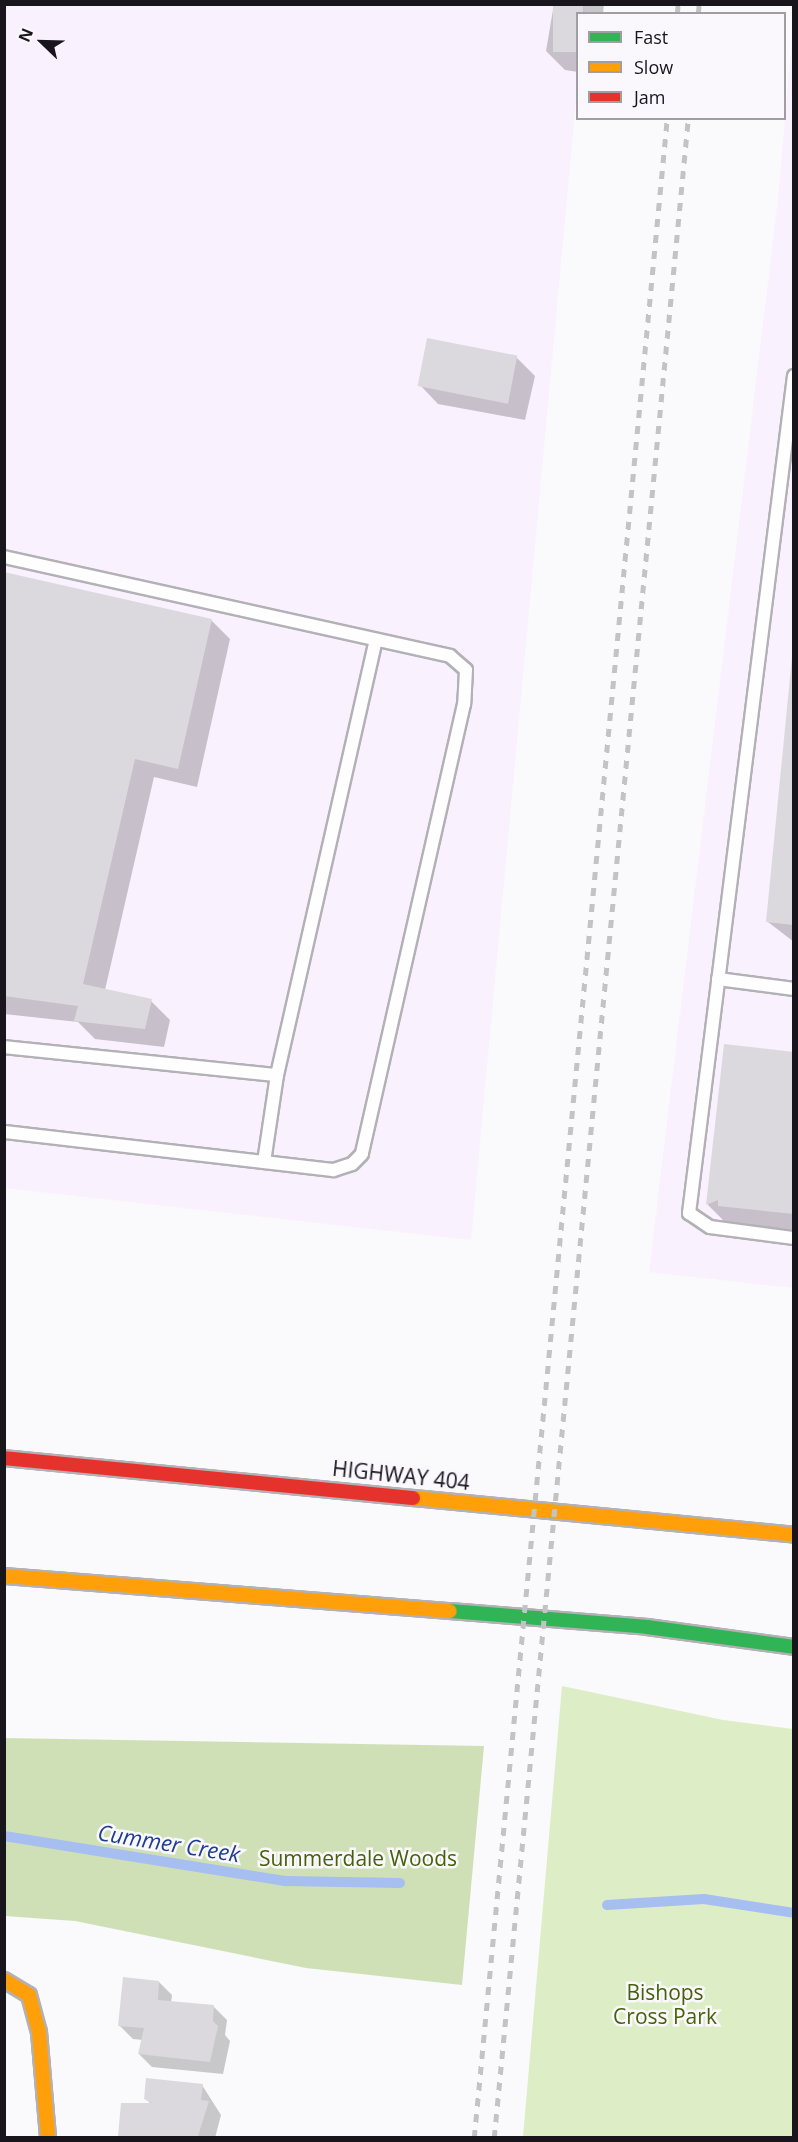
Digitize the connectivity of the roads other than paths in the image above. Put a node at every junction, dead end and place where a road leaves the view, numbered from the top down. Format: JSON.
{"nodes":[{"id":1,"x":794,"y":376,"type":"edge"},
{"id":2,"x":4,"y":557,"type":"edge"},
{"id":3,"x":376,"y":640,"type":"junction"},
{"id":4,"x":718,"y":980,"type":"junction"},
{"id":5,"x":794,"y":989,"type":"edge"},
{"id":6,"x":4,"y":1047,"type":"edge"},
{"id":7,"x":277,"y":1076,"type":"junction"},
{"id":8,"x":4,"y":1132,"type":"edge"},
{"id":9,"x":264,"y":1162,"type":"junction"},
{"id":10,"x":794,"y":1238,"type":"edge"},
{"id":11,"x":4,"y":1458,"type":"edge"},
{"id":12,"x":794,"y":1535,"type":"edge"},
{"id":13,"x":4,"y":1576,"type":"edge"},
{"id":14,"x":794,"y":1647,"type":"edge"},
{"id":15,"x":4,"y":1980,"type":"edge"},
{"id":16,"x":48,"y":2138,"type":"edge"}],
"edges":[{"from":1,"to":4,"type":"lane"},
{"from":2,"to":3,"type":"lane"},
{"from":3,"to":7,"type":"lane"},
{"from":3,"to":9,"type":"lane"},
{"from":4,"to":5,"type":"lane"},
{"from":4,"to":10,"type":"lane"},
{"from":6,"to":7,"type":"lane"},
{"from":7,"to":9,"type":"lane"},
{"from":8,"to":9,"type":"lane"},
{"from":11,"to":12,"type":"main road","name":"HIGHWAY 404"},
{"from":13,"to":14,"type":"main road"},
{"from":15,"to":16,"type":"main road"}]}
